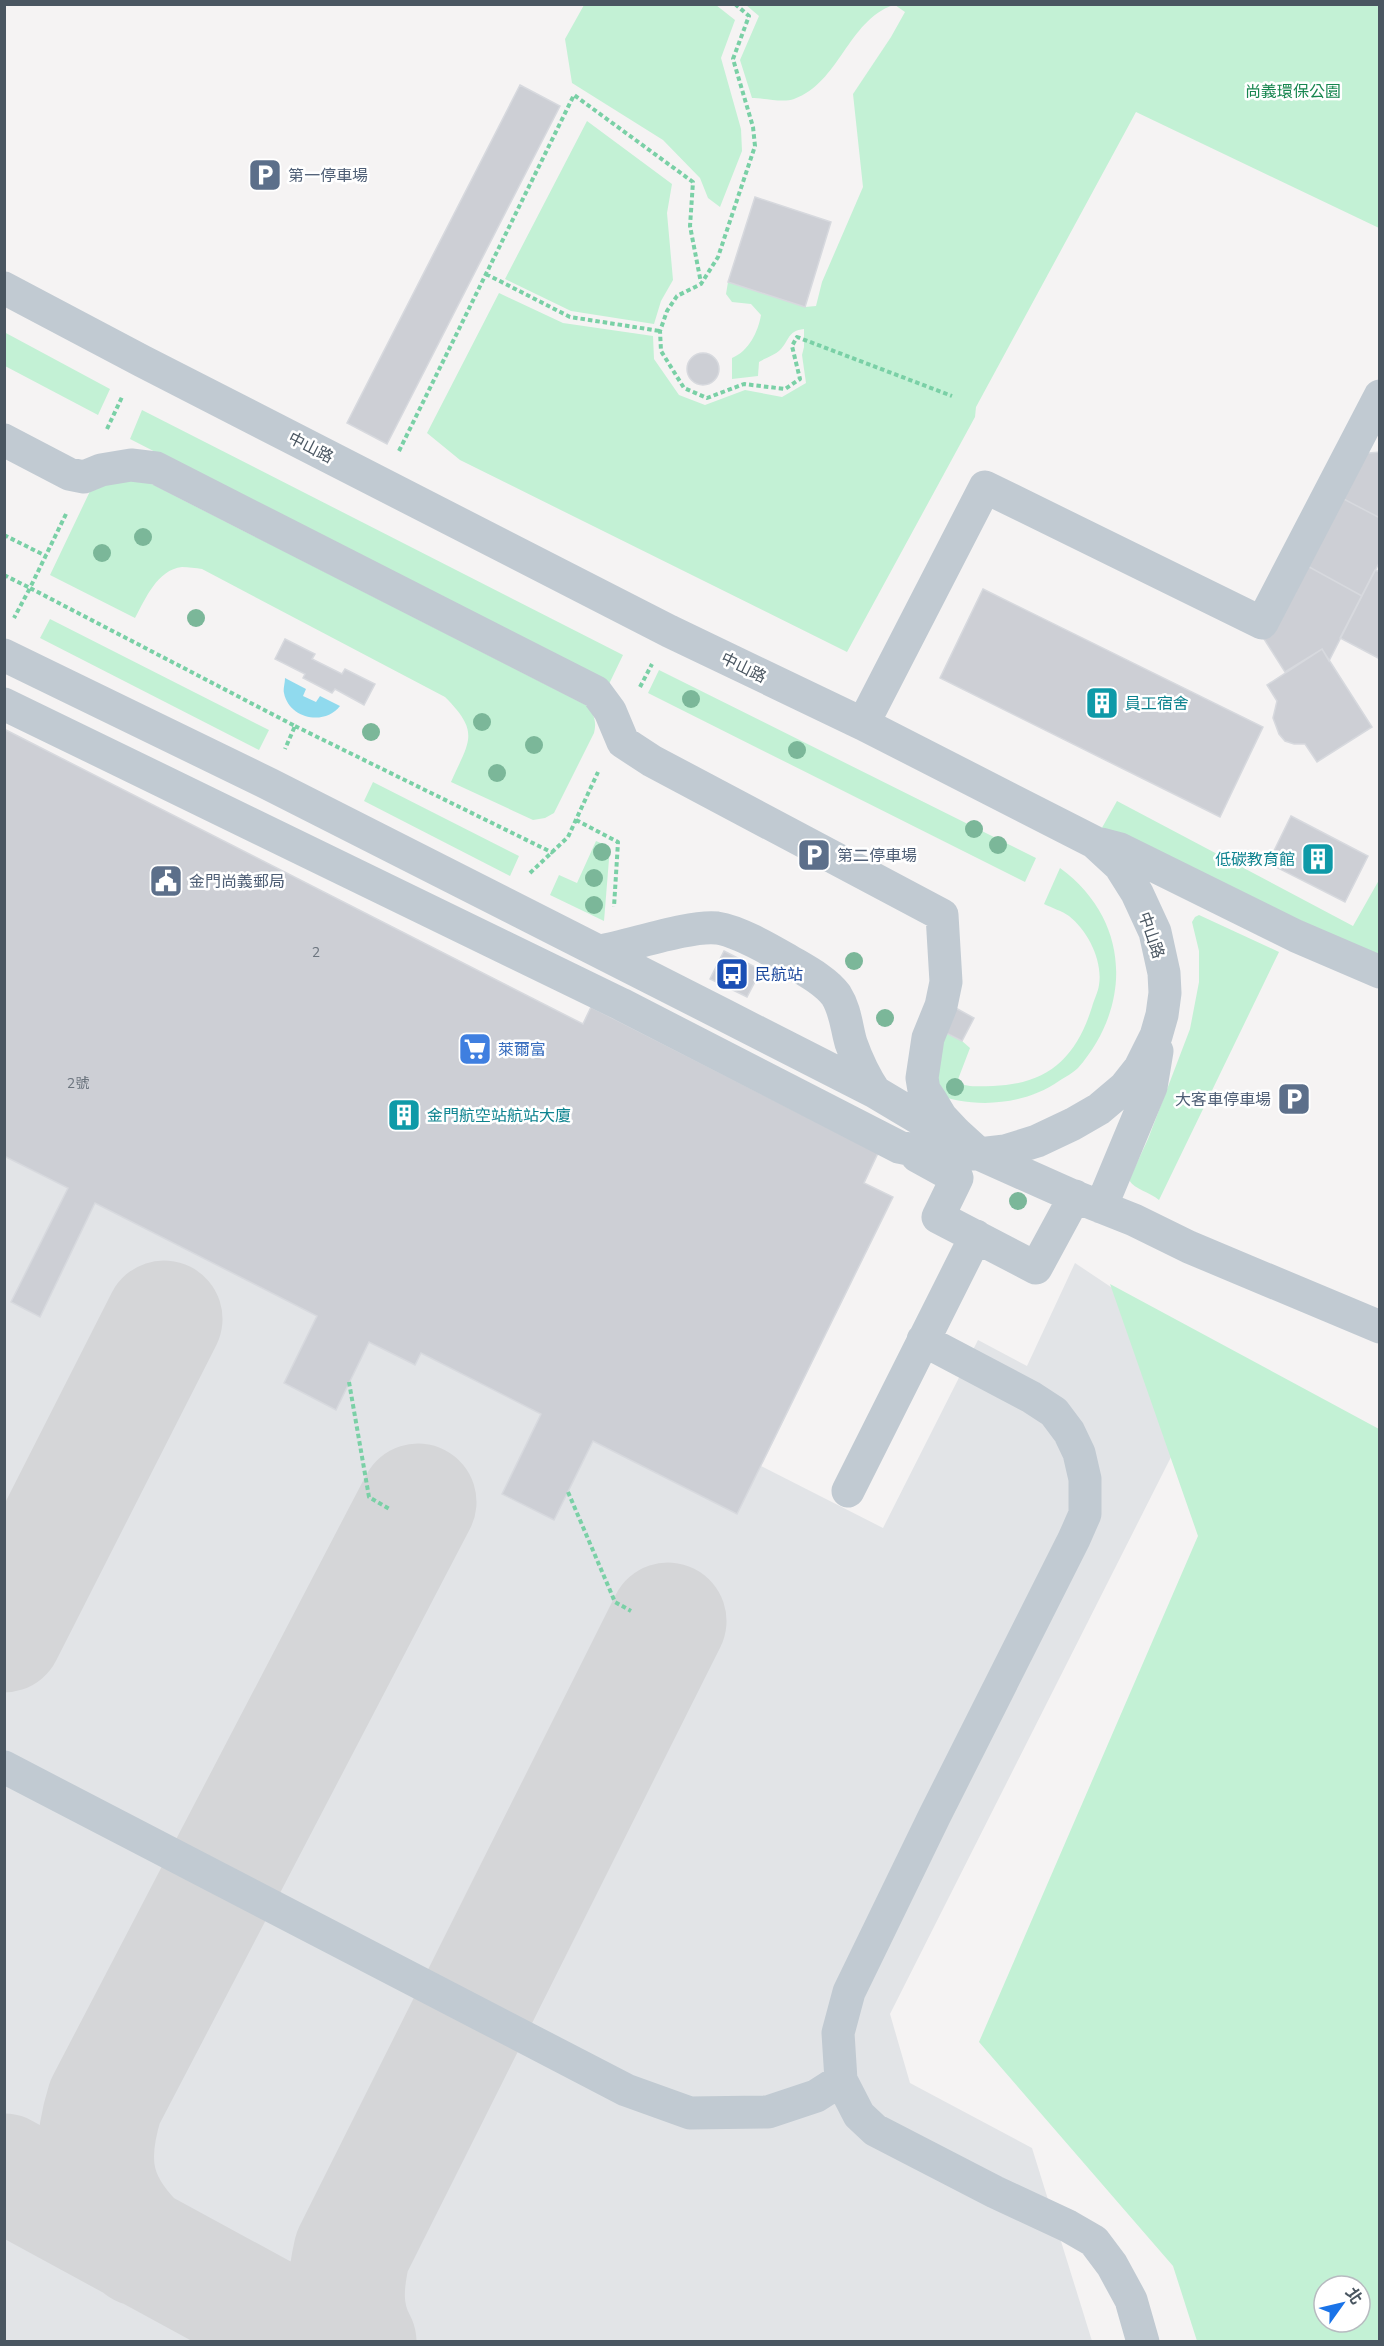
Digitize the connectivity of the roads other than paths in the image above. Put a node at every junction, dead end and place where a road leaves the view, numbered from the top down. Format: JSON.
{"nodes":[{"id":1,"x":4,"y":288,"type":"edge"},
{"id":2,"x":1380,"y":396,"type":"edge"},
{"id":3,"x":4,"y":440,"type":"edge"},
{"id":4,"x":4,"y":655,"type":"edge"},
{"id":5,"x":4,"y":704,"type":"edge"},
{"id":6,"x":863,"y":724,"type":"junction"},
{"id":7,"x":1094,"y":842,"type":"junction"},
{"id":8,"x":600,"y":951,"type":"junction"},
{"id":9,"x":1380,"y":972,"type":"edge"},
{"id":10,"x":1156,"y":1036,"type":"junction"},
{"id":11,"x":874,"y":1092,"type":"junction"},
{"id":12,"x":899,"y":1147,"type":"junction"},
{"id":13,"x":979,"y":1154,"type":"junction"},
{"id":14,"x":1088,"y":1201,"type":"junction"},
{"id":15,"x":976,"y":1236,"type":"junction"},
{"id":16,"x":1380,"y":1327,"type":"edge"},
{"id":17,"x":923,"y":1340,"type":"junction"},
{"id":18,"x":848,"y":1491,"type":"dead end"},
{"id":19,"x":4,"y":1767,"type":"edge"},
{"id":20,"x":842,"y":2080,"type":"junction"},
{"id":21,"x":1143,"y":2342,"type":"edge"}],
"edges":[{"from":1,"to":6,"type":"street","name":"中山路"},
{"from":2,"to":6,"type":"street"},
{"from":3,"to":13,"type":"street"},
{"from":4,"to":8,"type":"street"},
{"from":5,"to":12,"type":"street","name":"中山路"},
{"from":6,"to":7,"type":"street","name":"中山路"},
{"from":7,"to":9,"type":"street"},
{"from":7,"to":10,"type":"street","name":"中山路"},
{"from":8,"to":11,"type":"street"},
{"from":8,"to":11,"type":"street"},
{"from":10,"to":13,"type":"street","name":"中山路"},
{"from":10,"to":14,"type":"street"},
{"from":11,"to":13,"type":"street"},
{"from":12,"to":13,"type":"street","name":"中山路"},
{"from":12,"to":15,"type":"street"},
{"from":13,"to":14,"type":"street"},
{"from":14,"to":15,"type":"street"},
{"from":14,"to":16,"type":"street"},
{"from":15,"to":17,"type":"street"},
{"from":17,"to":18,"type":"street"},
{"from":17,"to":20,"type":"street"},
{"from":19,"to":20,"type":"street"},
{"from":20,"to":21,"type":"street"}]}
